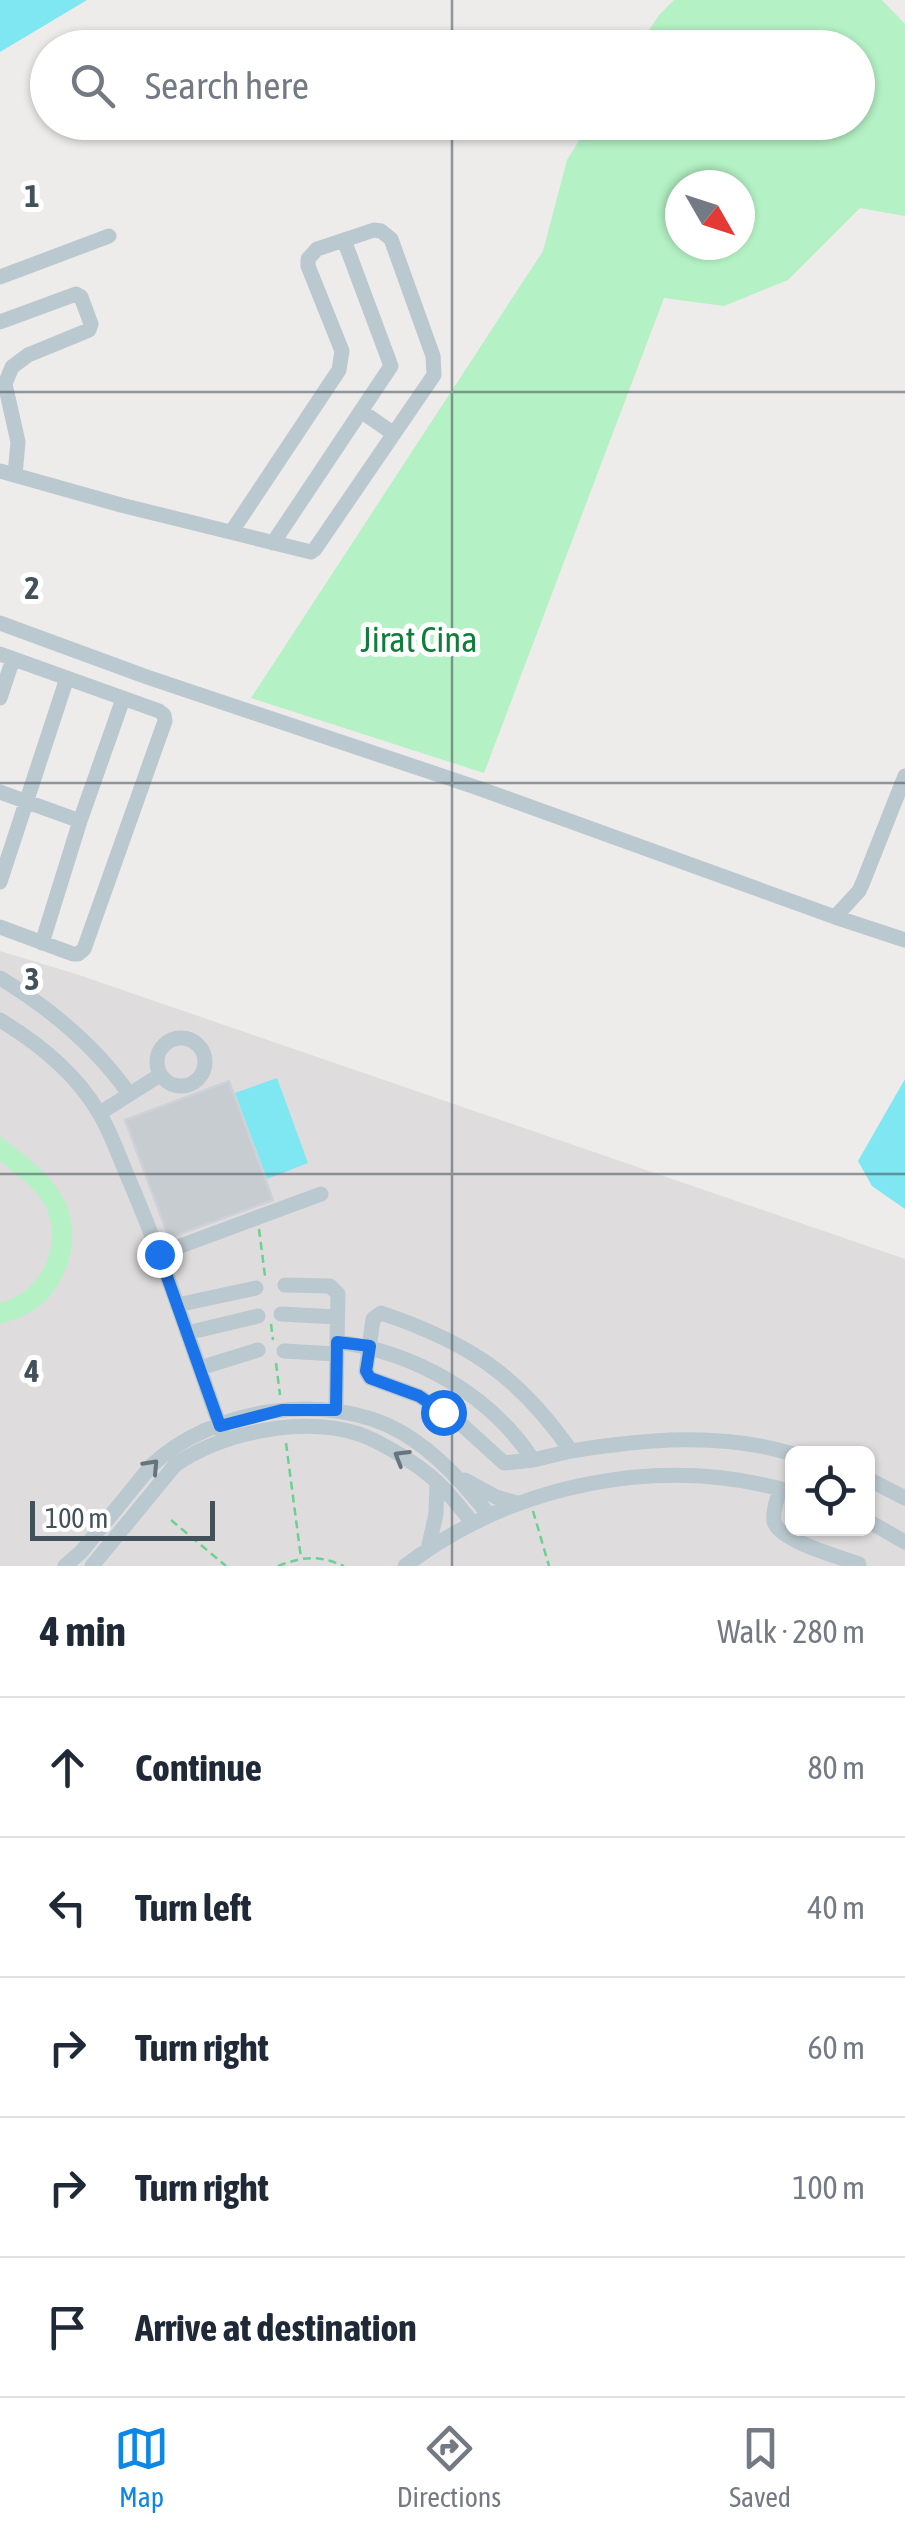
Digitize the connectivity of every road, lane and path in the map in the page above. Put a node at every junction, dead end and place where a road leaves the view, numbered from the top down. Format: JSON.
{"nodes":[{"id":1,"x":109,"y":236,"type":"dead end"},
{"id":2,"x":344,"y":240,"type":"junction"},
{"id":3,"x":0,"y":277,"type":"edge"},
{"id":4,"x":0,"y":322,"type":"edge"},
{"id":5,"x":361,"y":412,"type":"junction"},
{"id":6,"x":8,"y":425,"type":"edge"},
{"id":7,"x":394,"y":434,"type":"junction"},
{"id":8,"x":8,"y":473,"type":"edge"},
{"id":9,"x":232,"y":532,"type":"junction"},
{"id":10,"x":273,"y":543,"type":"junction"},
{"id":11,"x":0,"y":623,"type":"edge"},
{"id":12,"x":7,"y":657,"type":"edge"},
{"id":13,"x":67,"y":678,"type":"junction"},
{"id":14,"x":0,"y":698,"type":"edge"},
{"id":15,"x":123,"y":700,"type":"junction"},
{"id":16,"x":905,"y":776,"type":"edge"},
{"id":17,"x":0,"y":792,"type":"edge"},
{"id":18,"x":26,"y":802,"type":"junction"},
{"id":19,"x":80,"y":821,"type":"junction"},
{"id":20,"x":0,"y":882,"type":"edge"},
{"id":21,"x":835,"y":917,"type":"junction"},
{"id":22,"x":0,"y":927,"type":"edge"},
{"id":23,"x":905,"y":940,"type":"edge"},
{"id":24,"x":42,"y":943,"type":"junction"},
{"id":25,"x":0,"y":978,"type":"edge"},
{"id":26,"x":0,"y":1020,"type":"edge"},
{"id":27,"x":160,"y":1074,"type":"dead end"},
{"id":28,"x":130,"y":1094,"type":"junction"},
{"id":29,"x":100,"y":1113,"type":"junction"},
{"id":30,"x":321,"y":1194,"type":"dead end"},
{"id":31,"x":257,"y":1218,"type":"junction"},
{"id":32,"x":159,"y":1254,"type":"junction"},
{"id":33,"x":260,"y":1282,"type":"joint"},
{"id":34,"x":285,"y":1285,"type":"dead end"},
{"id":35,"x":177,"y":1305,"type":"junction"},
{"id":36,"x":269,"y":1315,"type":"junction"},
{"id":37,"x":337,"y":1317,"type":"junction"},
{"id":38,"x":187,"y":1334,"type":"junction"},
{"id":39,"x":370,"y":1346,"type":"junction"},
{"id":40,"x":337,"y":1348,"type":"junction"},
{"id":41,"x":258,"y":1350,"type":"dead end"},
{"id":42,"x":284,"y":1351,"type":"dead end"},
{"id":43,"x":200,"y":1368,"type":"junction"},
{"id":44,"x":460,"y":1388,"type":"junction"},
{"id":45,"x":282,"y":1410,"type":"junction"},
{"id":46,"x":336,"y":1410,"type":"junction"},
{"id":47,"x":443,"y":1412,"type":"junction"},
{"id":48,"x":284,"y":1428,"type":"junction"},
{"id":49,"x":222,"y":1433,"type":"junction"},
{"id":50,"x":662,"y":1441,"type":"junction"},
{"id":51,"x":571,"y":1451,"type":"junction"},
{"id":52,"x":785,"y":1452,"type":"edge"},
{"id":53,"x":533,"y":1460,"type":"junction"},
{"id":54,"x":450,"y":1468,"type":"junction"},
{"id":55,"x":662,"y":1474,"type":"junction"},
{"id":56,"x":437,"y":1482,"type":"junction"},
{"id":57,"x":875,"y":1483,"type":"edge"},
{"id":58,"x":785,"y":1491,"type":"edge"},
{"id":59,"x":785,"y":1493,"type":"edge"},
{"id":60,"x":905,"y":1498,"type":"edge"},
{"id":61,"x":524,"y":1501,"type":"junction"},
{"id":62,"x":489,"y":1515,"type":"junction"},
{"id":63,"x":171,"y":1520,"type":"dead end"},
{"id":64,"x":472,"y":1522,"type":"junction"},
{"id":65,"x":875,"y":1525,"type":"edge"},
{"id":66,"x":785,"y":1534,"type":"edge"},
{"id":67,"x":787,"y":1536,"type":"edge"},
{"id":68,"x":905,"y":1542,"type":"edge"},
{"id":69,"x":428,"y":1549,"type":"junction"},
{"id":70,"x":301,"y":1558,"type":"junction"},
{"id":71,"x":859,"y":1564,"type":"edge"},
{"id":72,"x":66,"y":1566,"type":"edge"},
{"id":73,"x":92,"y":1566,"type":"edge"},
{"id":74,"x":226,"y":1566,"type":"edge"},
{"id":75,"x":278,"y":1566,"type":"edge"},
{"id":76,"x":344,"y":1566,"type":"edge"},
{"id":77,"x":405,"y":1566,"type":"edge"},
{"id":78,"x":549,"y":1566,"type":"edge"}],
"edges":[{"from":1,"to":3,"type":"street"},
{"from":2,"to":5,"type":"street"},
{"from":2,"to":7,"type":"street"},
{"from":2,"to":9,"type":"street"},
{"from":4,"to":6,"type":"street"},
{"from":5,"to":7,"type":"street"},
{"from":5,"to":10,"type":"street"},
{"from":6,"to":8,"type":"street"},
{"from":7,"to":10,"type":"street"},
{"from":8,"to":9,"type":"street"},
{"from":9,"to":10,"type":"street"},
{"from":11,"to":21,"type":"street"},
{"from":12,"to":13,"type":"street"},
{"from":12,"to":14,"type":"street"},
{"from":13,"to":15,"type":"street"},
{"from":13,"to":18,"type":"street"},
{"from":15,"to":19,"type":"street"},
{"from":15,"to":24,"type":"street"},
{"from":16,"to":21,"type":"street"},
{"from":17,"to":18,"type":"street"},
{"from":18,"to":19,"type":"street"},
{"from":18,"to":20,"type":"street"},
{"from":19,"to":24,"type":"street"},
{"from":21,"to":23,"type":"street"},
{"from":22,"to":24,"type":"street"},
{"from":25,"to":28,"type":"street"},
{"from":26,"to":29,"type":"street"},
{"from":27,"to":28,"type":"street"},
{"from":28,"to":29,"type":"street"},
{"from":29,"to":32,"type":"street"},
{"from":30,"to":31,"type":"street"},
{"from":31,"to":32,"type":"street"},
{"from":31,"to":33,"type":"path"},
{"from":32,"to":35,"type":"street"},
{"from":33,"to":35,"type":"street"},
{"from":34,"to":37,"type":"street"},
{"from":35,"to":38,"type":"street"},
{"from":36,"to":37,"type":"street"},
{"from":36,"to":38,"type":"street"},
{"from":36,"to":45,"type":"path"},
{"from":37,"to":40,"type":"street"},
{"from":38,"to":43,"type":"street"},
{"from":39,"to":40,"type":"street"},
{"from":39,"to":44,"type":"street"},
{"from":39,"to":47,"type":"street"},
{"from":39,"to":51,"type":"street"},
{"from":40,"to":42,"type":"street"},
{"from":40,"to":46,"type":"street"},
{"from":41,"to":43,"type":"street"},
{"from":43,"to":49,"type":"street"},
{"from":44,"to":47,"type":"street"},
{"from":44,"to":53,"type":"street"},
{"from":45,"to":46,"type":"street"},
{"from":45,"to":49,"type":"street"},
{"from":46,"to":54,"type":"street"},
{"from":47,"to":53,"type":"street"},
{"from":48,"to":49,"type":"street"},
{"from":56,"to":48,"type":"street","one_way":true},
{"from":48,"to":70,"type":"path"},
{"from":72,"to":49,"type":"street","one_way":true},
{"from":49,"to":73,"type":"street"},
{"from":50,"to":51,"type":"street"},
{"from":50,"to":52,"type":"street"},
{"from":50,"to":55,"type":"street"},
{"from":51,"to":53,"type":"street"},
{"from":54,"to":61,"type":"street"},
{"from":54,"to":62,"type":"street"},
{"from":55,"to":58,"type":"street"},
{"from":55,"to":61,"type":"street"},
{"from":56,"to":64,"type":"street"},
{"from":56,"to":69,"type":"street"},
{"from":57,"to":60,"type":"street"},
{"from":59,"to":66,"type":"street"},
{"from":61,"to":62,"type":"street"},
{"from":61,"to":78,"type":"path"},
{"from":62,"to":64,"type":"street"},
{"from":63,"to":74,"type":"path"},
{"from":64,"to":69,"type":"street"},
{"from":65,"to":68,"type":"street"},
{"from":67,"to":71,"type":"street"},
{"from":69,"to":77,"type":"street"},
{"from":70,"to":75,"type":"path"},
{"from":70,"to":76,"type":"path"}]}
